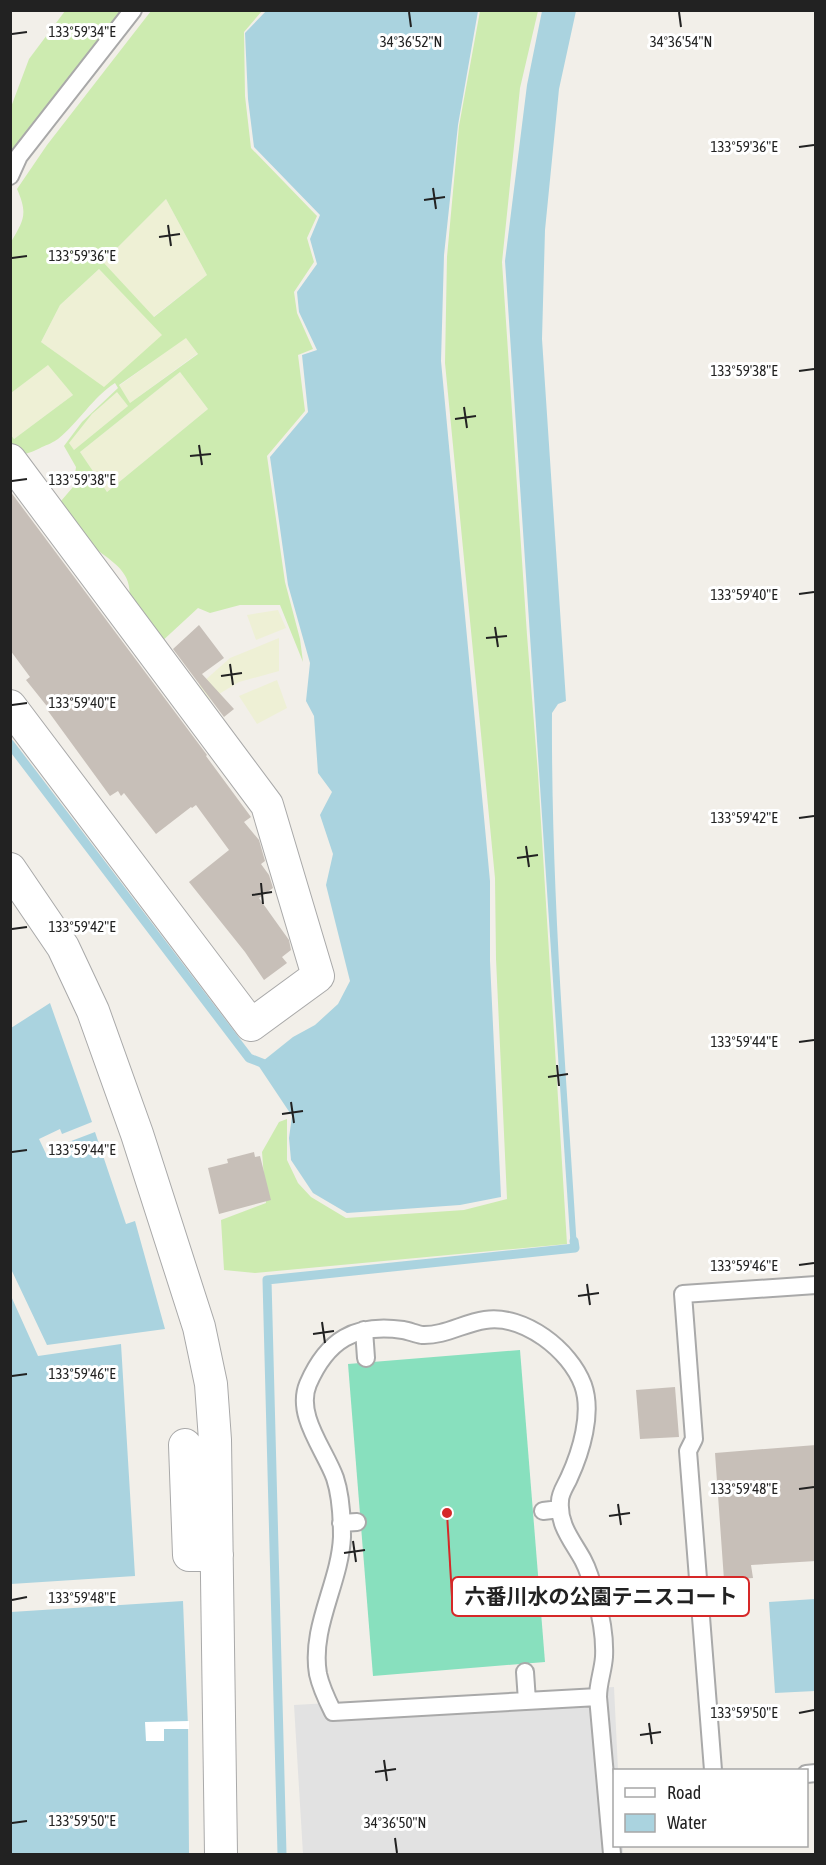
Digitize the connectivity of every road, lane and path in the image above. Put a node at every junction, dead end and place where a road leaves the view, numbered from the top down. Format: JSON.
{"nodes":[{"id":1,"x":133,"y":10,"type":"edge"},
{"id":2,"x":10,"y":176,"type":"edge"},
{"id":3,"x":10,"y":460,"type":"edge"},
{"id":4,"x":10,"y":706,"type":"edge"},
{"id":5,"x":10,"y":869,"type":"edge"},
{"id":6,"x":816,"y":1285,"type":"edge"},
{"id":7,"x":364,"y":1330,"type":"junction"},
{"id":8,"x":366,"y":1358,"type":"dead end"},
{"id":9,"x":185,"y":1445,"type":"dead end"},
{"id":10,"x":560,"y":1509,"type":"junction"},
{"id":11,"x":543,"y":1511,"type":"dead end"},
{"id":12,"x":217,"y":1555,"type":"junction"},
{"id":13,"x":525,"y":1672,"type":"dead end"},
{"id":14,"x":598,"y":1697,"type":"junction"},
{"id":15,"x":527,"y":1701,"type":"junction"},
{"id":16,"x":712,"y":1769,"type":"edge"},
{"id":17,"x":221,"y":1854,"type":"edge"},
{"id":18,"x":612,"y":1854,"type":"edge"}],
"edges":[{"from":1,"to":2,"type":"lane"},
{"from":3,"to":4,"type":"street"},
{"from":5,"to":12,"type":"street"},
{"from":6,"to":16,"type":"lane"},
{"from":7,"to":8,"type":"lane"},
{"from":7,"to":10,"type":"lane"},
{"from":7,"to":15,"type":"lane"},
{"from":9,"to":12,"type":"street"},
{"from":10,"to":11,"type":"lane"},
{"from":10,"to":14,"type":"lane"},
{"from":12,"to":17,"type":"street"},
{"from":13,"to":15,"type":"lane"},
{"from":14,"to":15,"type":"lane"},
{"from":14,"to":18,"type":"lane"}]}
